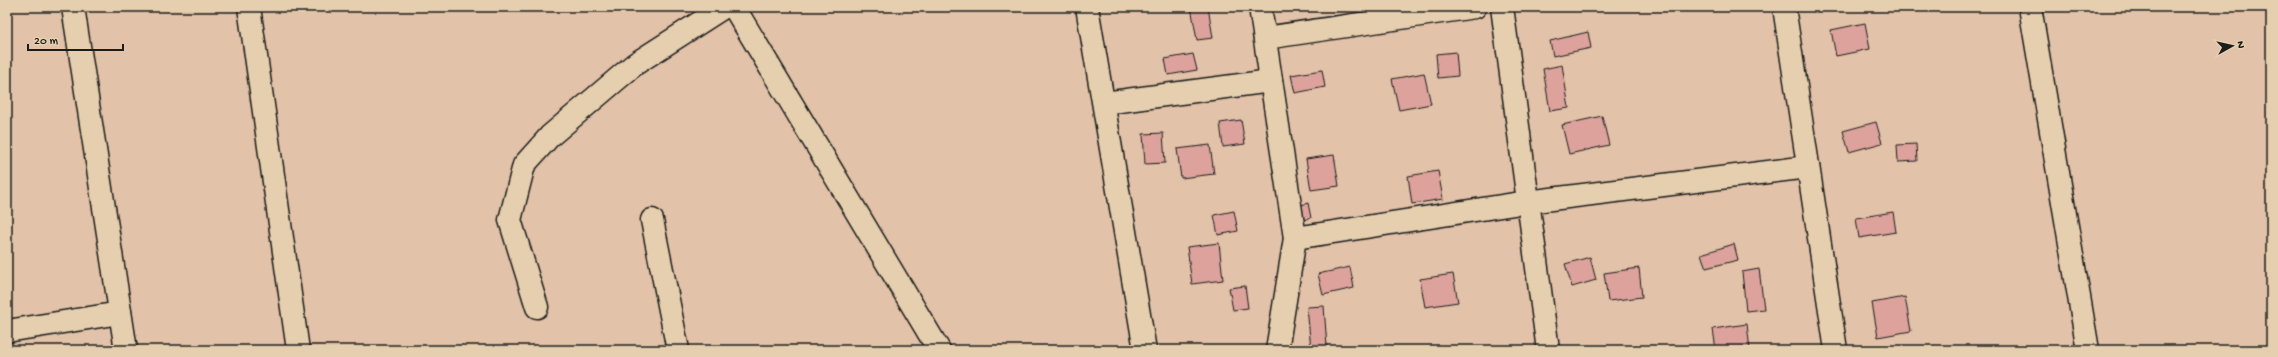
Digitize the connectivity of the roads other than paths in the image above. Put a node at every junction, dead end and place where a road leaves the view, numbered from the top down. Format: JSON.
{"nodes":[{"id":1,"x":73,"y":7,"type":"edge"},
{"id":2,"x":249,"y":7,"type":"edge"},
{"id":3,"x":724,"y":7,"type":"edge"},
{"id":4,"x":734,"y":7,"type":"edge"},
{"id":5,"x":1087,"y":7,"type":"edge"},
{"id":6,"x":1260,"y":7,"type":"edge"},
{"id":7,"x":1475,"y":7,"type":"edge"},
{"id":8,"x":1502,"y":7,"type":"edge"},
{"id":9,"x":1784,"y":7,"type":"edge"},
{"id":10,"x":2030,"y":7,"type":"edge"},
{"id":11,"x":1265,"y":38,"type":"junction"},
{"id":12,"x":1271,"y":81,"type":"junction"},
{"id":13,"x":1104,"y":103,"type":"junction"},
{"id":14,"x":1808,"y":166,"type":"junction"},
{"id":15,"x":1527,"y":202,"type":"junction"},
{"id":16,"x":652,"y":220,"type":"dead end"},
{"id":17,"x":1295,"y":238,"type":"junction"},
{"id":18,"x":537,"y":307,"type":"dead end"},
{"id":19,"x":120,"y":313,"type":"junction"},
{"id":20,"x":7,"y":331,"type":"edge"},
{"id":21,"x":126,"y":350,"type":"edge"},
{"id":22,"x":298,"y":350,"type":"edge"},
{"id":23,"x":678,"y":350,"type":"edge"},
{"id":24,"x":939,"y":350,"type":"edge"},
{"id":25,"x":1145,"y":350,"type":"edge"},
{"id":26,"x":1277,"y":350,"type":"edge"},
{"id":27,"x":1548,"y":350,"type":"edge"},
{"id":28,"x":1836,"y":350,"type":"edge"},
{"id":29,"x":2088,"y":350,"type":"edge"}],
"edges":[{"from":1,"to":19,"type":"street"},
{"from":2,"to":22,"type":"street"},
{"from":3,"to":18,"type":"street"},
{"from":4,"to":24,"type":"street"},
{"from":5,"to":13,"type":"street"},
{"from":6,"to":11,"type":"street"},
{"from":7,"to":11,"type":"street"},
{"from":8,"to":15,"type":"street"},
{"from":9,"to":14,"type":"street"},
{"from":10,"to":29,"type":"street"},
{"from":11,"to":12,"type":"street"},
{"from":12,"to":13,"type":"street"},
{"from":12,"to":17,"type":"street"},
{"from":13,"to":25,"type":"street"},
{"from":14,"to":15,"type":"street"},
{"from":14,"to":28,"type":"street"},
{"from":15,"to":17,"type":"street"},
{"from":15,"to":27,"type":"street"},
{"from":16,"to":23,"type":"street"},
{"from":17,"to":26,"type":"street"},
{"from":19,"to":20,"type":"street"},
{"from":19,"to":21,"type":"street"}]}
